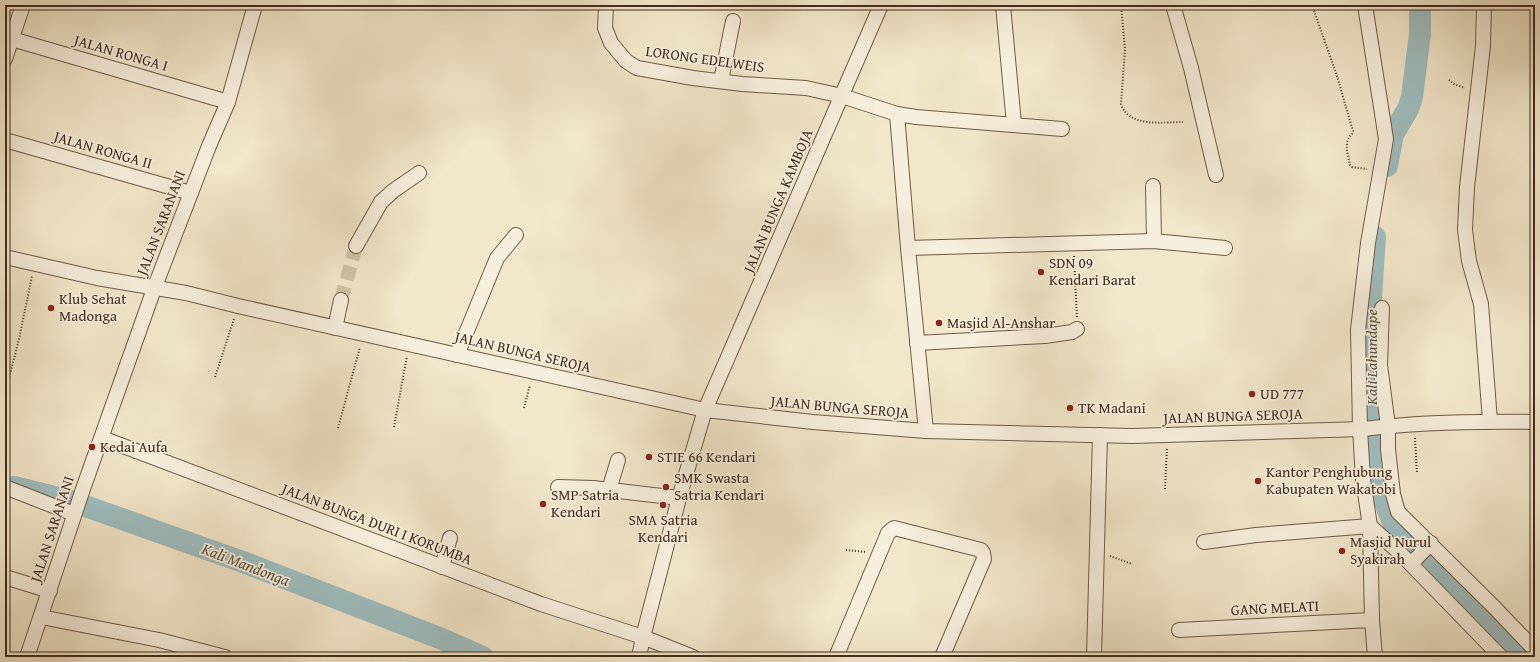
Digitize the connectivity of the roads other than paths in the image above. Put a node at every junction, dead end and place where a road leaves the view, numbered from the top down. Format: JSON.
{"nodes":[{"id":1,"x":23,"y":5,"type":"edge"},
{"id":2,"x":255,"y":5,"type":"edge"},
{"id":3,"x":606,"y":5,"type":"edge"},
{"id":4,"x":881,"y":5,"type":"edge"},
{"id":5,"x":1002,"y":5,"type":"edge"},
{"id":6,"x":1173,"y":5,"type":"edge"},
{"id":7,"x":1365,"y":5,"type":"edge"},
{"id":8,"x":1484,"y":5,"type":"edge"},
{"id":9,"x":733,"y":21,"type":"dead end"},
{"id":10,"x":8,"y":38,"type":"edge"},
{"id":11,"x":5,"y":59,"type":"edge"},
{"id":12,"x":721,"y":81,"type":"junction"},
{"id":13,"x":842,"y":96,"type":"junction"},
{"id":14,"x":228,"y":102,"type":"junction"},
{"id":15,"x":898,"y":114,"type":"junction"},
{"id":16,"x":1014,"y":124,"type":"junction"},
{"id":17,"x":1062,"y":129,"type":"dead end"},
{"id":18,"x":5,"y":140,"type":"edge"},
{"id":19,"x":419,"y":173,"type":"dead end"},
{"id":20,"x":1216,"y":175,"type":"dead end"},
{"id":21,"x":1153,"y":186,"type":"dead end"},
{"id":22,"x":191,"y":193,"type":"junction"},
{"id":23,"x":516,"y":235,"type":"dead end"},
{"id":24,"x":1154,"y":241,"type":"junction"},
{"id":25,"x":356,"y":246,"type":"tunnel mouth"},
{"id":26,"x":908,"y":248,"type":"junction"},
{"id":27,"x":1225,"y":248,"type":"dead end"},
{"id":28,"x":5,"y":257,"type":"edge"},
{"id":29,"x":154,"y":289,"type":"junction"},
{"id":30,"x":341,"y":300,"type":"tunnel mouth"},
{"id":31,"x":1382,"y":308,"type":"dead end"},
{"id":32,"x":335,"y":328,"type":"junction"},
{"id":33,"x":1077,"y":329,"type":"road end"},
{"id":34,"x":917,"y":343,"type":"junction"},
{"id":35,"x":457,"y":355,"type":"junction"},
{"id":36,"x":705,"y":410,"type":"junction"},
{"id":37,"x":1490,"y":421,"type":"junction"},
{"id":38,"x":1535,"y":422,"type":"edge"},
{"id":39,"x":1387,"y":426,"type":"junction"},
{"id":40,"x":1362,"y":429,"type":"junction"},
{"id":41,"x":926,"y":431,"type":"junction"},
{"id":42,"x":1100,"y":435,"type":"junction"},
{"id":43,"x":102,"y":438,"type":"junction"},
{"id":44,"x":618,"y":460,"type":"dead end"},
{"id":45,"x":5,"y":487,"type":"edge"},
{"id":46,"x":558,"y":487,"type":"dead end"},
{"id":47,"x":609,"y":490,"type":"junction"},
{"id":48,"x":679,"y":498,"type":"junction"},
{"id":49,"x":75,"y":511,"type":"junction"},
{"id":50,"x":1370,"y":526,"type":"junction"},
{"id":51,"x":450,"y":538,"type":"dead end"},
{"id":52,"x":1384,"y":538,"type":"junction"},
{"id":53,"x":1204,"y":542,"type":"dead end"},
{"id":54,"x":1430,"y":544,"type":"junction"},
{"id":55,"x":1371,"y":546,"type":"junction"},
{"id":56,"x":1412,"y":562,"type":"junction"},
{"id":57,"x":442,"y":566,"type":"junction"},
{"id":58,"x":5,"y":577,"type":"edge"},
{"id":59,"x":50,"y":591,"type":"junction"},
{"id":60,"x":41,"y":617,"type":"junction"},
{"id":61,"x":1372,"y":620,"type":"junction"},
{"id":62,"x":1179,"y":630,"type":"dead end"},
{"id":63,"x":643,"y":637,"type":"junction"},
{"id":64,"x":1535,"y":650,"type":"edge"},
{"id":65,"x":27,"y":657,"type":"edge"},
{"id":66,"x":225,"y":657,"type":"edge"},
{"id":67,"x":640,"y":657,"type":"edge"},
{"id":68,"x":694,"y":657,"type":"edge"},
{"id":69,"x":836,"y":657,"type":"edge"},
{"id":70,"x":942,"y":657,"type":"edge"},
{"id":71,"x":1094,"y":657,"type":"edge"},
{"id":72,"x":1375,"y":657,"type":"edge"},
{"id":73,"x":1501,"y":657,"type":"edge"}],
"edges":[{"from":1,"to":10,"type":"street"},
{"from":2,"to":14,"type":"street","name":"JALAN SARANANI"},
{"from":3,"to":12,"type":"street","name":"LORONG EDELWEIS"},
{"from":4,"to":13,"type":"street","name":"JALAN BUNGA KAMBOJA"},
{"from":5,"to":16,"type":"street"},
{"from":6,"to":20,"type":"street"},
{"from":7,"to":40,"type":"street"},
{"from":8,"to":37,"type":"street"},
{"from":9,"to":12,"type":"street"},
{"from":10,"to":11,"type":"street"},
{"from":10,"to":14,"type":"street","name":"JALAN RONGA I"},
{"from":12,"to":13,"type":"street","name":"LORONG EDELWEIS"},
{"from":13,"to":15,"type":"street","name":"LORONG EDELWEIS"},
{"from":13,"to":36,"type":"street","name":"JALAN BUNGA KAMBOJA"},
{"from":14,"to":22,"type":"street","name":"JALAN SARANANI"},
{"from":15,"to":16,"type":"street","name":"LORONG EDELWEIS"},
{"from":15,"to":26,"type":"street"},
{"from":16,"to":17,"type":"street","name":"LORONG EDELWEIS"},
{"from":18,"to":22,"type":"street","name":"JALAN RONGA II"},
{"from":19,"to":25,"type":"street"},
{"from":21,"to":24,"type":"street"},
{"from":22,"to":29,"type":"street","name":"JALAN SARANANI"},
{"from":23,"to":35,"type":"street"},
{"from":24,"to":26,"type":"street"},
{"from":24,"to":27,"type":"street"},
{"from":26,"to":34,"type":"street"},
{"from":28,"to":29,"type":"street","name":"JALAN BUNGA SEROJA"},
{"from":29,"to":32,"type":"street","name":"JALAN BUNGA SEROJA"},
{"from":29,"to":43,"type":"street","name":"JALAN SARANANI"},
{"from":30,"to":32,"type":"street"},
{"from":31,"to":39,"type":"street"},
{"from":32,"to":35,"type":"street","name":"JALAN BUNGA SEROJA"},
{"from":33,"to":34,"type":"street"},
{"from":34,"to":41,"type":"street"},
{"from":35,"to":36,"type":"street","name":"JALAN BUNGA SEROJA"},
{"from":36,"to":41,"type":"street","name":"JALAN BUNGA SEROJA"},
{"from":36,"to":48,"type":"street","name":"JALAN BUNGA KAMBOJA"},
{"from":37,"to":38,"type":"street","name":"JALAN BUNGA SEROJA"},
{"from":37,"to":39,"type":"street","name":"JALAN BUNGA SEROJA"},
{"from":39,"to":40,"type":"street","name":"JALAN BUNGA SEROJA"},
{"from":39,"to":54,"type":"street"},
{"from":40,"to":42,"type":"street","name":"JALAN BUNGA SEROJA"},
{"from":40,"to":50,"type":"street"},
{"from":41,"to":42,"type":"street","name":"JALAN BUNGA SEROJA"},
{"from":42,"to":71,"type":"street"},
{"from":43,"to":49,"type":"street","name":"JALAN SARANANI"},
{"from":43,"to":57,"type":"street","name":"JALAN BUNGA DURI I KORUMBA"},
{"from":44,"to":47,"type":"street"},
{"from":45,"to":49,"type":"street"},
{"from":46,"to":47,"type":"street"},
{"from":47,"to":48,"type":"street"},
{"from":48,"to":63,"type":"street","name":"JALAN BUNGA KAMBOJA"},
{"from":49,"to":59,"type":"street","name":"JALAN SARANANI"},
{"from":50,"to":52,"type":"street"},
{"from":50,"to":53,"type":"street"},
{"from":50,"to":55,"type":"street"},
{"from":51,"to":57,"type":"street"},
{"from":52,"to":55,"type":"street"},
{"from":52,"to":56,"type":"street"},
{"from":54,"to":56,"type":"street"},
{"from":54,"to":64,"type":"street"},
{"from":55,"to":61,"type":"street"},
{"from":56,"to":73,"type":"street"},
{"from":57,"to":63,"type":"street","name":"JALAN BUNGA DURI I KORUMBA"},
{"from":58,"to":59,"type":"street"},
{"from":59,"to":60,"type":"street","name":"JALAN SARANANI"},
{"from":60,"to":65,"type":"street","name":"JALAN SARANANI"},
{"from":60,"to":66,"type":"street"},
{"from":61,"to":62,"type":"street","name":"GANG MELATI"},
{"from":61,"to":72,"type":"street"},
{"from":63,"to":67,"type":"street","name":"JALAN BUNGA KAMBOJA"},
{"from":63,"to":68,"type":"street","name":"JALAN BUNGA DURI I KORUMBA"},
{"from":69,"to":70,"type":"street"}]}
